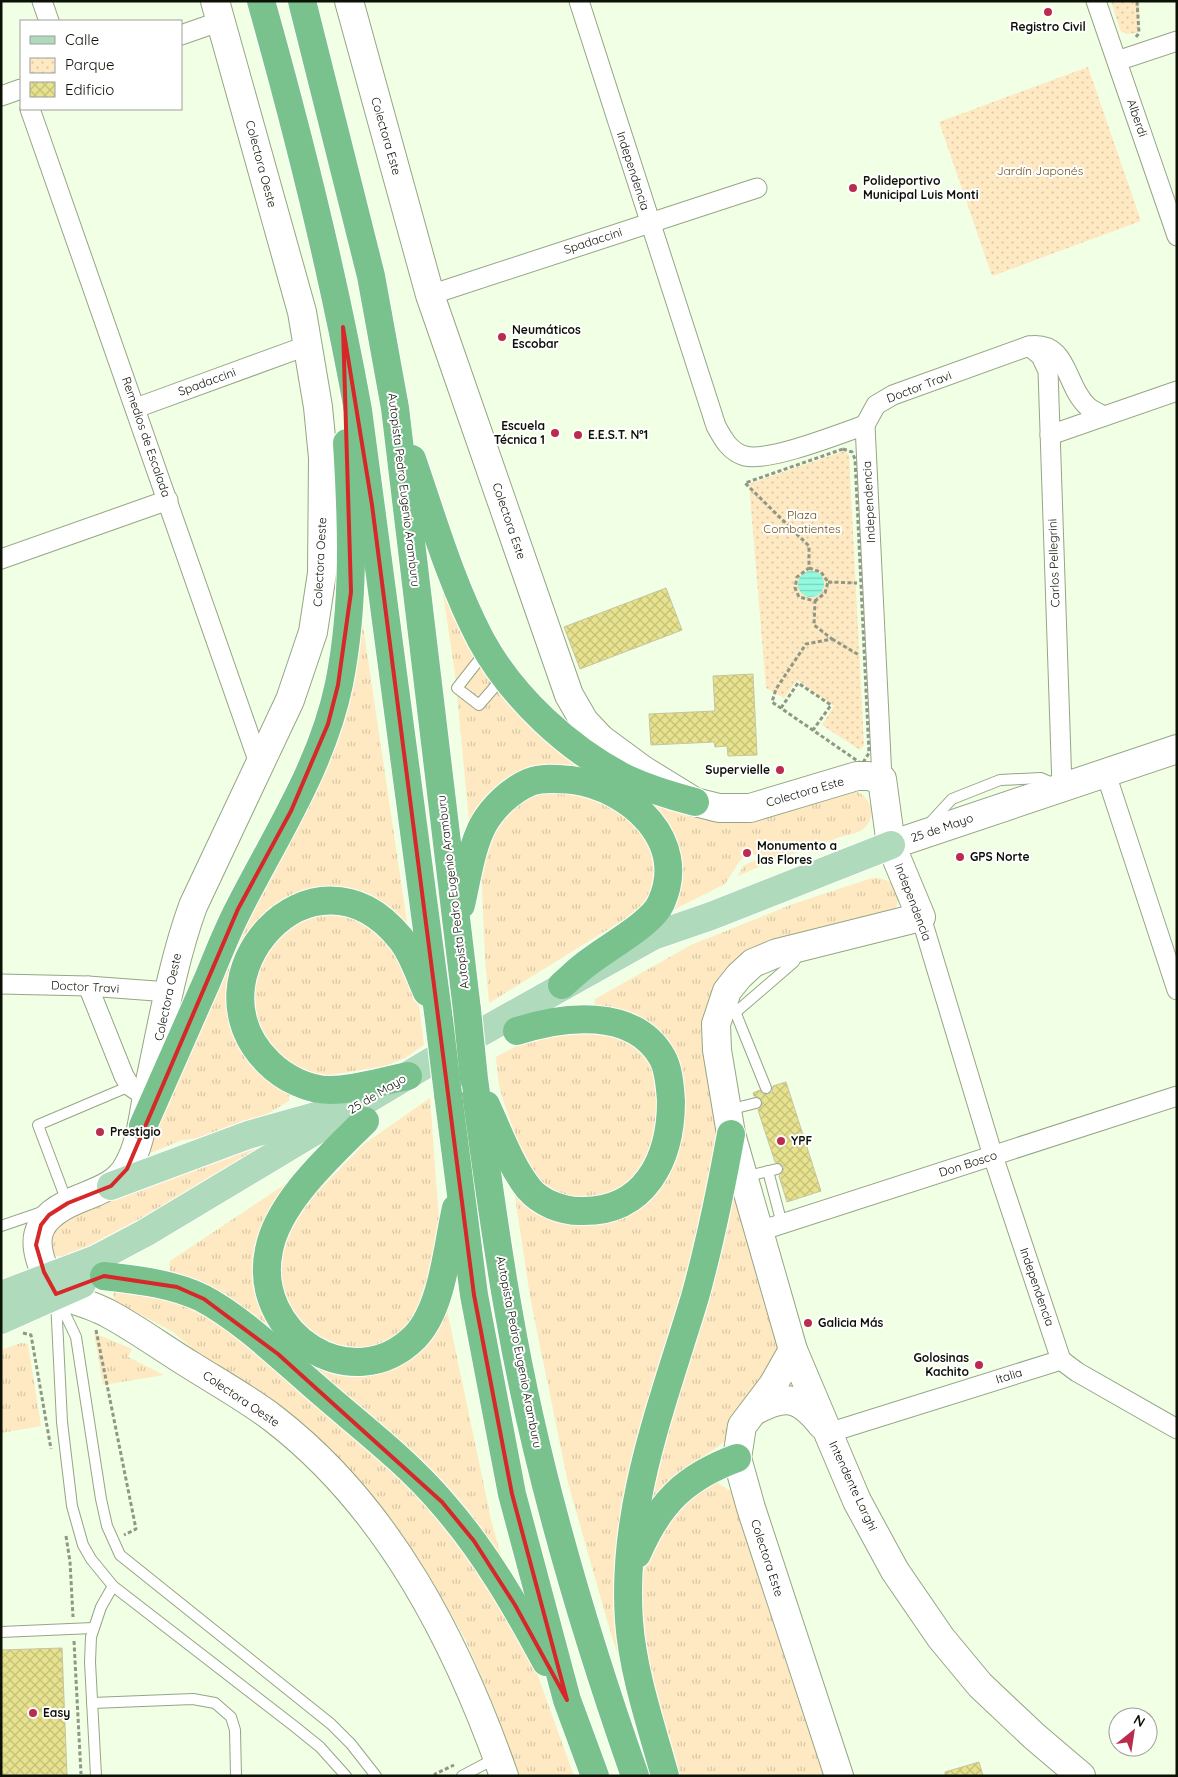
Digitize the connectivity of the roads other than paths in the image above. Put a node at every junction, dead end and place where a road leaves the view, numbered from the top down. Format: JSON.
{"nodes":[{"id":1,"x":42,"y":1,"type":"edge"},
{"id":2,"x":261,"y":1,"type":"edge"},
{"id":3,"x":302,"y":1,"type":"edge"},
{"id":4,"x":349,"y":1,"type":"edge"},
{"id":5,"x":578,"y":1,"type":"edge"},
{"id":6,"x":1096,"y":1,"type":"edge"},
{"id":7,"x":218,"y":11,"type":"edge"},
{"id":8,"x":49,"y":20,"type":"edge"},
{"id":9,"x":182,"y":34,"type":"edge"},
{"id":10,"x":1177,"y":41,"type":"edge"},
{"id":11,"x":1117,"y":62,"type":"junction"},
{"id":12,"x":20,"y":89,"type":"edge"},
{"id":13,"x":1,"y":96,"type":"edge"},
{"id":14,"x":30,"y":110,"type":"edge"},
{"id":15,"x":757,"y":188,"type":"dead end"},
{"id":16,"x":649,"y":222,"type":"junction"},
{"id":17,"x":1177,"y":236,"type":"edge"},
{"id":18,"x":430,"y":295,"type":"junction"},
{"id":19,"x":343,"y":327,"type":"junction"},
{"id":20,"x":306,"y":346,"type":"junction"},
{"id":21,"x":1029,"y":346,"type":"junction"},
{"id":22,"x":1177,"y":391,"type":"edge"},
{"id":23,"x":136,"y":408,"type":"junction"},
{"id":24,"x":395,"y":408,"type":"junction"},
{"id":25,"x":1104,"y":416,"type":"junction"},
{"id":26,"x":865,"y":425,"type":"junction"},
{"id":27,"x":1050,"y":435,"type":"junction"},
{"id":28,"x":168,"y":500,"type":"junction"},
{"id":29,"x":1,"y":559,"type":"edge"},
{"id":30,"x":487,"y":649,"type":"junction"},
{"id":31,"x":504,"y":675,"type":"junction"},
{"id":32,"x":1177,"y":749,"type":"edge"},
{"id":33,"x":260,"y":766,"type":"junction"},
{"id":34,"x":1106,"y":774,"type":"junction"},
{"id":35,"x":882,"y":779,"type":"junction"},
{"id":36,"x":1062,"y":787,"type":"junction"},
{"id":37,"x":695,"y":802,"type":"junction"},
{"id":38,"x":891,"y":845,"type":"junction"},
{"id":39,"x":711,"y":916,"type":"junction"},
{"id":40,"x":921,"y":917,"type":"junction"},
{"id":41,"x":456,"y":924,"type":"junction"},
{"id":42,"x":1,"y":984,"type":"edge"},
{"id":43,"x":562,"y":985,"type":"junction"},
{"id":44,"x":88,"y":986,"type":"junction"},
{"id":45,"x":1177,"y":990,"type":"edge"},
{"id":46,"x":169,"y":992,"type":"junction"},
{"id":47,"x":731,"y":1002,"type":"junction"},
{"id":48,"x":439,"y":1020,"type":"junction"},
{"id":49,"x":517,"y":1031,"type":"junction"},
{"id":50,"x":408,"y":1076,"type":"junction"},
{"id":51,"x":474,"y":1079,"type":"junction"},
{"id":52,"x":766,"y":1088,"type":"dead end"},
{"id":53,"x":138,"y":1092,"type":"junction"},
{"id":54,"x":1177,"y":1096,"type":"edge"},
{"id":55,"x":756,"y":1103,"type":"dead end"},
{"id":56,"x":366,"y":1111,"type":"junction"},
{"id":57,"x":729,"y":1122,"type":"junction"},
{"id":58,"x":143,"y":1126,"type":"junction"},
{"id":59,"x":993,"y":1156,"type":"junction"},
{"id":60,"x":111,"y":1186,"type":"junction"},
{"id":61,"x":460,"y":1187,"type":"junction"},
{"id":62,"x":68,"y":1203,"type":"junction"},
{"id":63,"x":1,"y":1226,"type":"edge"},
{"id":64,"x":771,"y":1228,"type":"junction"},
{"id":65,"x":104,"y":1276,"type":"junction"},
{"id":66,"x":52,"y":1286,"type":"junction"},
{"id":67,"x":1,"y":1294,"type":"edge"},
{"id":68,"x":1,"y":1320,"type":"edge"},
{"id":69,"x":793,"y":1350,"type":"junction"},
{"id":70,"x":1061,"y":1360,"type":"junction"},
{"id":71,"x":754,"y":1411,"type":"junction"},
{"id":72,"x":1177,"y":1430,"type":"edge"},
{"id":73,"x":828,"y":1433,"type":"junction"},
{"id":74,"x":737,"y":1458,"type":"junction"},
{"id":75,"x":629,"y":1571,"type":"junction"},
{"id":76,"x":113,"y":1586,"type":"junction"},
{"id":77,"x":93,"y":1628,"type":"junction"},
{"id":78,"x":1,"y":1632,"type":"edge"},
{"id":79,"x":567,"y":1700,"type":"junction"},
{"id":80,"x":92,"y":1703,"type":"junction"},
{"id":81,"x":500,"y":1767,"type":"edge"},
{"id":82,"x":96,"y":1776,"type":"edge"},
{"id":83,"x":236,"y":1776,"type":"edge"},
{"id":84,"x":346,"y":1776,"type":"edge"},
{"id":85,"x":376,"y":1776,"type":"edge"},
{"id":86,"x":462,"y":1776,"type":"edge"},
{"id":87,"x":595,"y":1776,"type":"edge"},
{"id":88,"x":635,"y":1776,"type":"edge"},
{"id":89,"x":665,"y":1776,"type":"edge"},
{"id":90,"x":839,"y":1776,"type":"edge"},
{"id":91,"x":1081,"y":1776,"type":"edge"}],
"edges":[{"from":1,"to":8,"type":"street"},
{"from":2,"to":19,"type":"highway"},
{"from":3,"to":24,"type":"highway","name":"Autopista Pedro Eugenio Aramburu"},
{"from":4,"to":18,"type":"street","name":"Colectora Este"},
{"from":5,"to":16,"type":"street","name":"Independencia"},
{"from":6,"to":11,"type":"street","name":"Alberdi"},
{"from":7,"to":9,"type":"street"},
{"from":7,"to":20,"type":"street","name":"Colectora Oeste"},
{"from":10,"to":11,"type":"street"},
{"from":11,"to":17,"type":"street","name":"Alberdi"},
{"from":12,"to":13,"type":"street"},
{"from":14,"to":23,"type":"street","name":"Remedios de Escalada"},
{"from":15,"to":16,"type":"street","name":"Spadaccini"},
{"from":16,"to":18,"type":"street","name":"Spadaccini"},
{"from":16,"to":26,"type":"street","name":"Independencia"},
{"from":18,"to":37,"type":"street","name":"Colectora Este"},
{"from":19,"to":48,"type":"highway"},
{"from":19,"to":58,"type":"highway"},
{"from":20,"to":23,"type":"street","name":"Spadaccini"},
{"from":20,"to":33,"type":"street","name":"Colectora Oeste"},
{"from":21,"to":25,"type":"street"},
{"from":21,"to":26,"type":"street","name":"Doctor Travi"},
{"from":21,"to":27,"type":"street","name":"Carlos Pellegrini"},
{"from":22,"to":25,"type":"street"},
{"from":23,"to":28,"type":"street","name":"Remedios de Escalada"},
{"from":24,"to":30,"type":"highway"},
{"from":24,"to":41,"type":"highway","name":"Autopista Pedro Eugenio Aramburu"},
{"from":25,"to":27,"type":"street"},
{"from":26,"to":35,"type":"street","name":"Independencia"},
{"from":27,"to":36,"type":"street","name":"Carlos Pellegrini"},
{"from":28,"to":29,"type":"street"},
{"from":28,"to":33,"type":"street","name":"Remedios de Escalada"},
{"from":30,"to":31,"type":"highway"},
{"from":30,"to":31,"type":"lane"},
{"from":31,"to":37,"type":"highway"},
{"from":32,"to":34,"type":"street","name":"25 de Mayo"},
{"from":33,"to":46,"type":"street","name":"Colectora Oeste"},
{"from":34,"to":36,"type":"street","name":"25 de Mayo"},
{"from":34,"to":45,"type":"street"},
{"from":35,"to":37,"type":"street","name":"Colectora Este"},
{"from":35,"to":38,"type":"street","name":"Independencia"},
{"from":36,"to":38,"type":"street","name":"25 de Mayo"},
{"from":38,"to":39,"type":"main road","name":"25 de Mayo"},
{"from":38,"to":40,"type":"street","name":"Independencia"},
{"from":39,"to":43,"type":"main road","name":"25 de Mayo"},
{"from":39,"to":49,"type":"main road","name":"25 de Mayo"},
{"from":40,"to":47,"type":"street"},
{"from":40,"to":59,"type":"street","name":"Independencia"},
{"from":41,"to":43,"type":"highway"},
{"from":41,"to":51,"type":"highway","name":"Autopista Pedro Eugenio Aramburu","bridge":true},
{"from":42,"to":44,"type":"street","name":"Doctor Travi"},
{"from":43,"to":50,"type":"main road","name":"25 de Mayo"},
{"from":44,"to":46,"type":"street","name":"Doctor Travi"},
{"from":44,"to":53,"type":"street"},
{"from":46,"to":53,"type":"street","name":"Colectora Oeste"},
{"from":47,"to":52,"type":"lane"},
{"from":47,"to":57,"type":"street"},
{"from":48,"to":50,"type":"highway"},
{"from":48,"to":61,"type":"highway","bridge":true},
{"from":49,"to":51,"type":"highway"},
{"from":49,"to":56,"type":"main road","name":"25 de Mayo"},
{"from":50,"to":56,"type":"main road","name":"25 de Mayo"},
{"from":51,"to":88,"type":"highway","name":"Autopista Pedro Eugenio Aramburu"},
{"from":53,"to":58,"type":"street","name":"Colectora Oeste"},
{"from":53,"to":62,"type":"lane"},
{"from":54,"to":59,"type":"street","name":"Don Bosco"},
{"from":55,"to":57,"type":"lane"},
{"from":56,"to":60,"type":"main road"},
{"from":56,"to":61,"type":"highway"},
{"from":56,"to":65,"type":"main road","name":"25 de Mayo"},
{"from":56,"to":66,"type":"main road","name":"25 de Mayo"},
{"from":57,"to":64,"type":"street","name":"Intendente Larghi"},
{"from":57,"to":75,"type":"highway"},
{"from":58,"to":60,"type":"street","name":"Colectora Oeste"},
{"from":59,"to":64,"type":"street","name":"Don Bosco"},
{"from":59,"to":70,"type":"street","name":"Independencia"},
{"from":60,"to":62,"type":"street","name":"Colectora Oeste"},
{"from":61,"to":79,"type":"highway"},
{"from":62,"to":63,"type":"lane"},
{"from":62,"to":66,"type":"street","name":"Colectora Oeste"},
{"from":64,"to":69,"type":"street","name":"Intendente Larghi"},
{"from":65,"to":66,"type":"main road","name":"25 de Mayo"},
{"from":65,"to":79,"type":"highway"},
{"from":66,"to":67,"type":"main road"},
{"from":66,"to":68,"type":"main road"},
{"from":66,"to":76,"type":"lane"},
{"from":66,"to":81,"type":"street","name":"Colectora Oeste"},
{"from":66,"to":85,"type":"lane"},
{"from":69,"to":71,"type":"street","name":"Colectora Este"},
{"from":69,"to":73,"type":"street","name":"Intendente Larghi"},
{"from":70,"to":72,"type":"street"},
{"from":70,"to":73,"type":"street","name":"Italia"},
{"from":71,"to":73,"type":"street"},
{"from":71,"to":74,"type":"street","name":"Colectora Este"},
{"from":73,"to":91,"type":"street","name":"Intendente Larghi"},
{"from":74,"to":75,"type":"highway"},
{"from":74,"to":90,"type":"street","name":"Colectora Este"},
{"from":75,"to":89,"type":"highway"},
{"from":76,"to":77,"type":"lane"},
{"from":76,"to":84,"type":"lane"},
{"from":77,"to":78,"type":"lane"},
{"from":77,"to":80,"type":"lane"},
{"from":79,"to":87,"type":"highway"},
{"from":80,"to":82,"type":"lane"},
{"from":80,"to":83,"type":"lane"},
{"from":81,"to":86,"type":"lane"}]}
